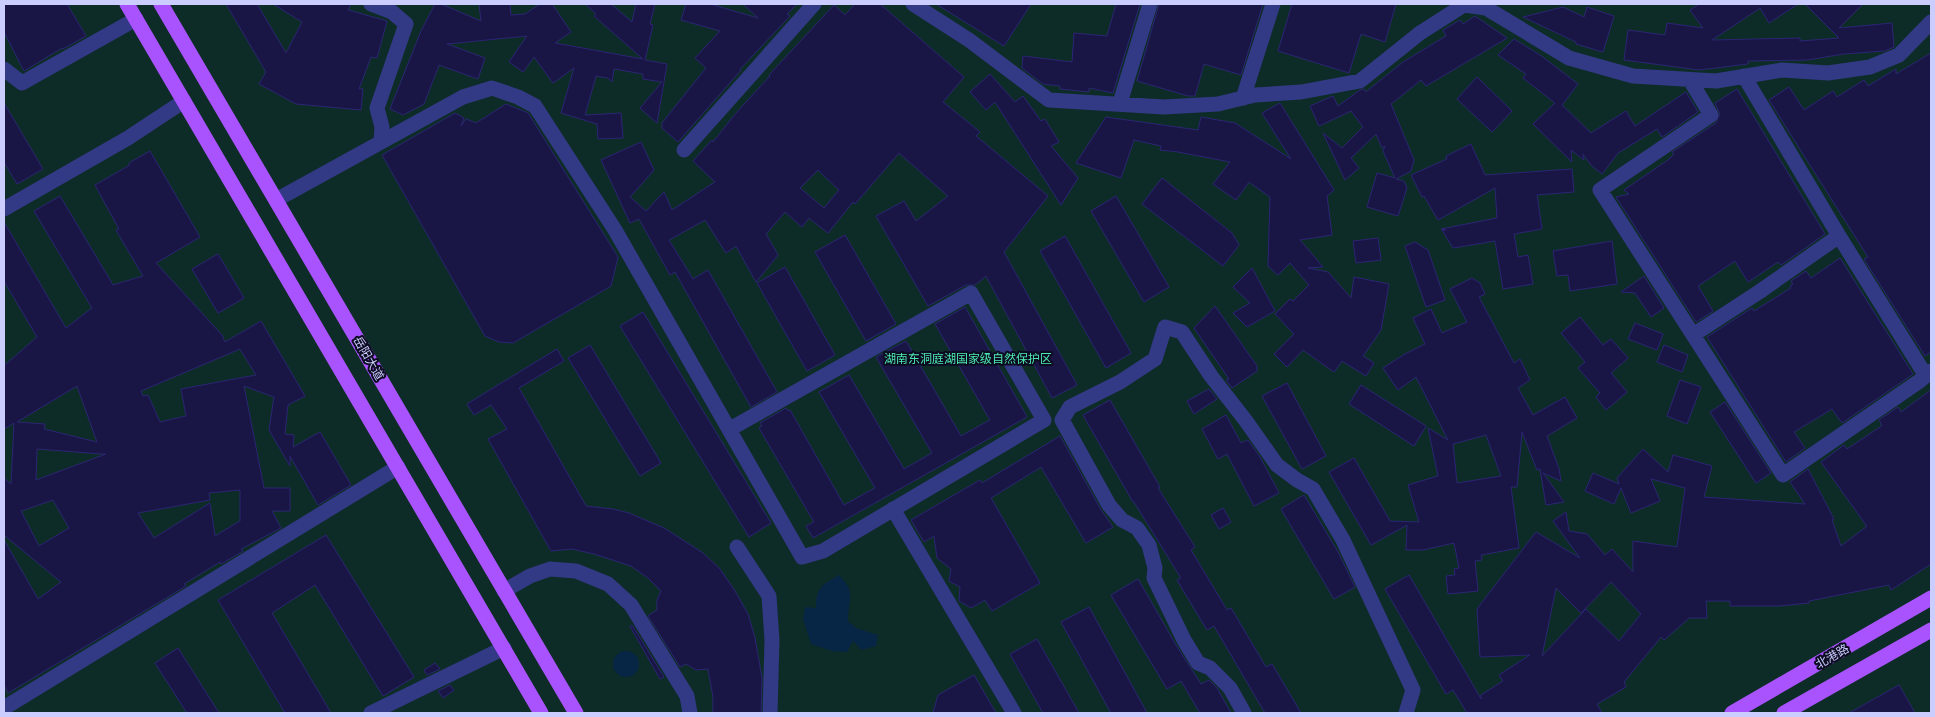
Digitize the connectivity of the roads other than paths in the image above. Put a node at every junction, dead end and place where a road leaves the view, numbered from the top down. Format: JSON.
{"nodes":[{"id":1,"x":127,"y":4,"type":"edge"},
{"id":2,"x":161,"y":4,"type":"edge"},
{"id":3,"x":371,"y":4,"type":"edge"},
{"id":4,"x":814,"y":4,"type":"edge"},
{"id":5,"x":913,"y":4,"type":"edge"},
{"id":6,"x":1150,"y":4,"type":"edge"},
{"id":7,"x":1272,"y":4,"type":"edge"},
{"id":8,"x":1464,"y":4,"type":"edge"},
{"id":9,"x":136,"y":19,"type":"junction"},
{"id":10,"x":1931,"y":22,"type":"edge"},
{"id":11,"x":4,"y":69,"type":"edge"},
{"id":12,"x":1744,"y":76,"type":"junction"},
{"id":13,"x":1690,"y":80,"type":"junction"},
{"id":14,"x":1243,"y":98,"type":"junction"},
{"id":15,"x":184,"y":101,"type":"junction"},
{"id":16,"x":1120,"y":103,"type":"junction"},
{"id":17,"x":381,"y":142,"type":"junction"},
{"id":18,"x":684,"y":150,"type":"dead end"},
{"id":19,"x":276,"y":200,"type":"junction"},
{"id":20,"x":4,"y":208,"type":"edge"},
{"id":21,"x":1839,"y":236,"type":"junction"},
{"id":22,"x":1693,"y":335,"type":"junction"},
{"id":23,"x":1928,"y":374,"type":"edge"},
{"id":24,"x":1044,"y":420,"type":"junction"},
{"id":25,"x":1062,"y":420,"type":"junction"},
{"id":26,"x":730,"y":430,"type":"junction"},
{"id":27,"x":398,"y":467,"type":"junction"},
{"id":28,"x":893,"y":509,"type":"junction"},
{"id":29,"x":737,"y":547,"type":"dead end"},
{"id":30,"x":504,"y":591,"type":"junction"},
{"id":31,"x":1931,"y":598,"type":"edge"},
{"id":32,"x":1931,"y":630,"type":"edge"},
{"id":33,"x":504,"y":648,"type":"junction"},
{"id":34,"x":4,"y":708,"type":"edge"},
{"id":35,"x":371,"y":713,"type":"edge"},
{"id":36,"x":541,"y":713,"type":"edge"},
{"id":37,"x":576,"y":713,"type":"edge"},
{"id":38,"x":690,"y":713,"type":"edge"},
{"id":39,"x":770,"y":713,"type":"edge"},
{"id":40,"x":1014,"y":713,"type":"edge"},
{"id":41,"x":1244,"y":713,"type":"edge"},
{"id":42,"x":1406,"y":713,"type":"edge"},
{"id":43,"x":1732,"y":713,"type":"edge"},
{"id":44,"x":1784,"y":713,"type":"edge"}],
"edges":[{"from":1,"to":9,"type":"main road"},
{"from":2,"to":19,"type":"main road","name":"岳阳大道"},
{"from":3,"to":17,"type":"street"},
{"from":4,"to":18,"type":"street"},
{"from":5,"to":16,"type":"street"},
{"from":6,"to":16,"type":"street"},
{"from":7,"to":14,"type":"street"},
{"from":8,"to":13,"type":"street"},
{"from":8,"to":14,"type":"street"},
{"from":9,"to":11,"type":"street"},
{"from":9,"to":15,"type":"main road"},
{"from":10,"to":12,"type":"street"},
{"from":12,"to":13,"type":"street"},
{"from":12,"to":21,"type":"street"},
{"from":13,"to":22,"type":"street"},
{"from":14,"to":16,"type":"street"},
{"from":15,"to":20,"type":"street"},
{"from":15,"to":27,"type":"main road"},
{"from":17,"to":19,"type":"street"},
{"from":17,"to":26,"type":"street"},
{"from":19,"to":30,"type":"main road","name":"岳阳大道"},
{"from":21,"to":22,"type":"street"},
{"from":21,"to":23,"type":"street"},
{"from":22,"to":23,"type":"street"},
{"from":24,"to":25,"type":"street"},
{"from":24,"to":26,"type":"street"},
{"from":24,"to":28,"type":"street"},
{"from":25,"to":41,"type":"street"},
{"from":25,"to":42,"type":"street"},
{"from":26,"to":28,"type":"street"},
{"from":27,"to":33,"type":"main road"},
{"from":27,"to":34,"type":"street"},
{"from":28,"to":40,"type":"street"},
{"from":29,"to":39,"type":"street"},
{"from":30,"to":37,"type":"main road","name":"岳阳大道"},
{"from":30,"to":38,"type":"street"},
{"from":31,"to":43,"type":"main road","name":"北港路"},
{"from":32,"to":44,"type":"main road"},
{"from":33,"to":35,"type":"street"},
{"from":33,"to":36,"type":"main road"}]}
